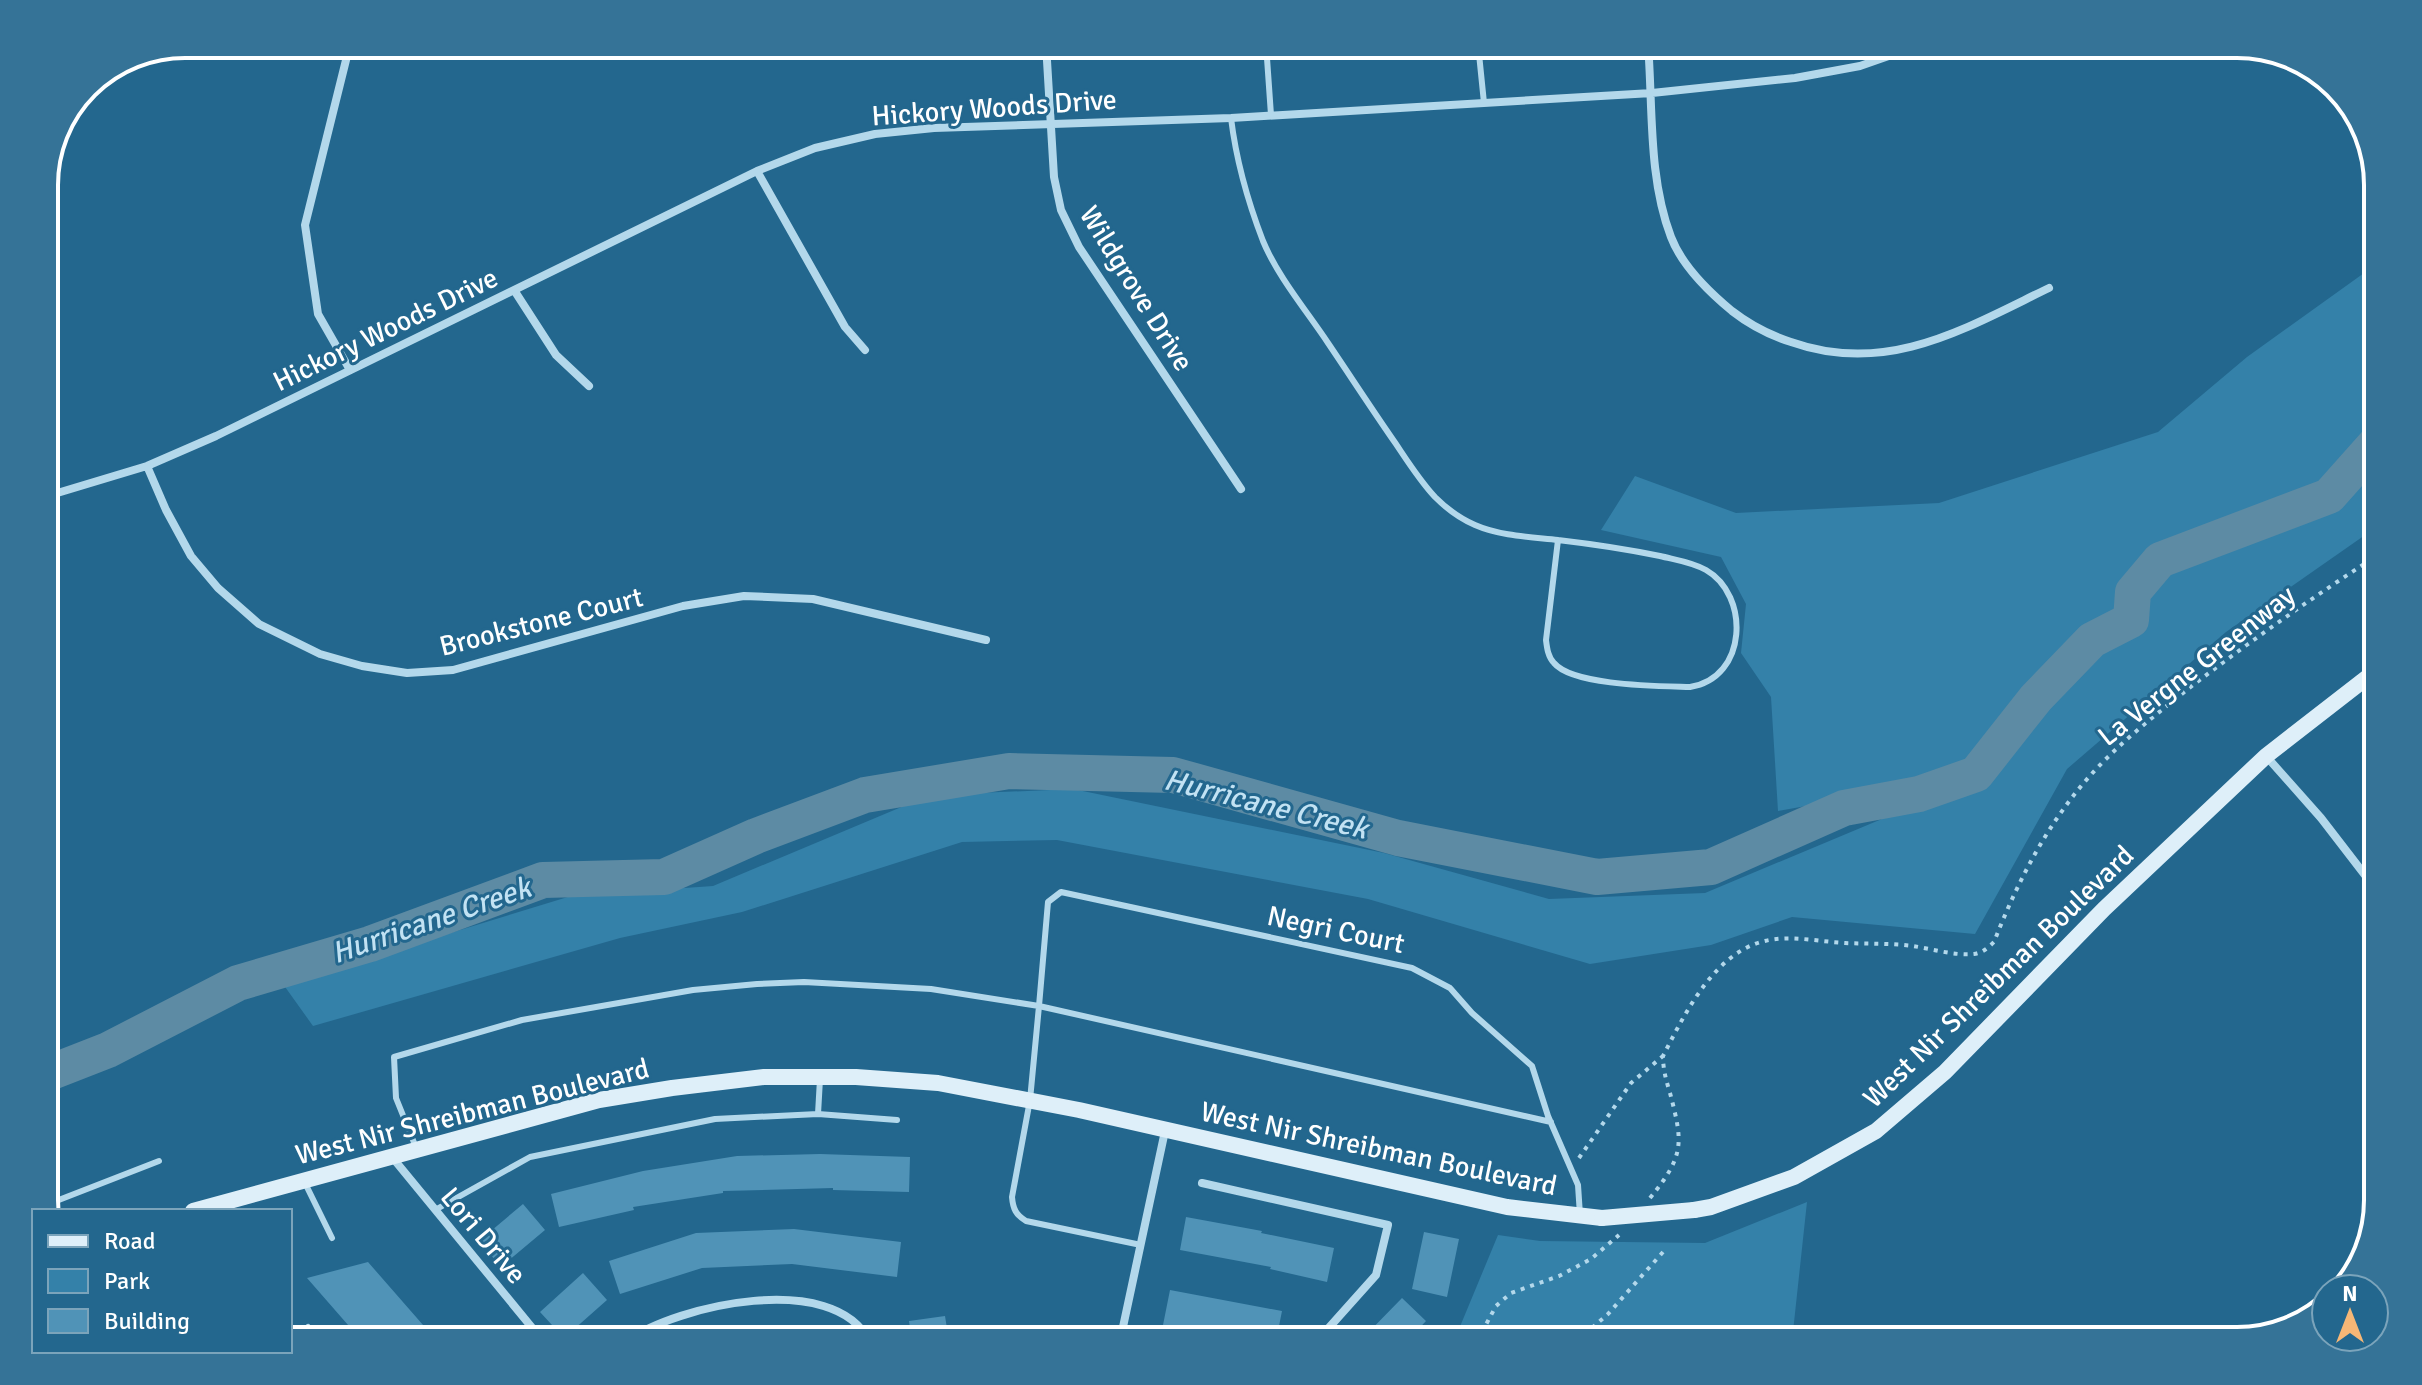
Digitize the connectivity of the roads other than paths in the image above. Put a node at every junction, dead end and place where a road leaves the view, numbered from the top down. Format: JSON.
{"nodes":[{"id":1,"x":347,"y":58,"type":"edge"},
{"id":2,"x":1047,"y":58,"type":"edge"},
{"id":3,"x":1267,"y":58,"type":"edge"},
{"id":4,"x":1479,"y":58,"type":"edge"},
{"id":5,"x":1649,"y":58,"type":"edge"},
{"id":6,"x":1883,"y":58,"type":"edge"},
{"id":7,"x":1652,"y":93,"type":"junction"},
{"id":8,"x":1484,"y":103,"type":"junction"},
{"id":9,"x":1271,"y":115,"type":"junction"},
{"id":10,"x":1231,"y":118,"type":"junction"},
{"id":11,"x":1050,"y":123,"type":"junction"},
{"id":12,"x":757,"y":171,"type":"junction"},
{"id":13,"x":2049,"y":288,"type":"dead end"},
{"id":14,"x":514,"y":290,"type":"junction"},
{"id":15,"x":865,"y":350,"type":"dead end"},
{"id":16,"x":350,"y":370,"type":"junction"},
{"id":17,"x":589,"y":386,"type":"dead end"},
{"id":18,"x":147,"y":466,"type":"junction"},
{"id":19,"x":1241,"y":489,"type":"dead end"},
{"id":20,"x":58,"y":494,"type":"edge"},
{"id":21,"x":1558,"y":540,"type":"junction"},
{"id":22,"x":986,"y":640,"type":"dead end"},
{"id":23,"x":2364,"y":680,"type":"edge"},
{"id":24,"x":2266,"y":756,"type":"junction"},
{"id":25,"x":2364,"y":874,"type":"edge"},
{"id":26,"x":1039,"y":1006,"type":"junction"},
{"id":27,"x":820,"y":1077,"type":"junction"},
{"id":28,"x":1030,"y":1100,"type":"junction"},
{"id":29,"x":818,"y":1114,"type":"junction"},
{"id":30,"x":897,"y":1120,"type":"dead end"},
{"id":31,"x":1551,"y":1122,"type":"junction"},
{"id":32,"x":1165,"y":1131,"type":"junction"},
{"id":33,"x":417,"y":1150,"type":"junction"},
{"id":34,"x":391,"y":1157,"type":"junction"},
{"id":35,"x":159,"y":1161,"type":"dead end"},
{"id":36,"x":304,"y":1179,"type":"junction"},
{"id":37,"x":1202,"y":1183,"type":"dead end"},
{"id":38,"x":58,"y":1200,"type":"edge"},
{"id":39,"x":200,"y":1209,"type":"edge"},
{"id":40,"x":435,"y":1210,"type":"junction"},
{"id":41,"x":1580,"y":1215,"type":"junction"},
{"id":42,"x":332,"y":1238,"type":"dead end"},
{"id":43,"x":1141,"y":1245,"type":"junction"},
{"id":44,"x":531,"y":1327,"type":"edge"},
{"id":45,"x":652,"y":1327,"type":"edge"},
{"id":46,"x":858,"y":1327,"type":"edge"},
{"id":47,"x":1123,"y":1327,"type":"edge"},
{"id":48,"x":1330,"y":1327,"type":"edge"}],
"edges":[{"from":1,"to":16,"type":"street"},
{"from":2,"to":11,"type":"street","name":"Wildgrove Drive"},
{"from":3,"to":9,"type":"lane"},
{"from":4,"to":8,"type":"lane"},
{"from":5,"to":7,"type":"street"},
{"from":6,"to":7,"type":"street","name":"Hickory Woods Drive"},
{"from":7,"to":8,"type":"street","name":"Hickory Woods Drive"},
{"from":7,"to":13,"type":"street"},
{"from":8,"to":9,"type":"street","name":"Hickory Woods Drive"},
{"from":9,"to":10,"type":"street","name":"Hickory Woods Drive"},
{"from":10,"to":11,"type":"street","name":"Hickory Woods Drive"},
{"from":10,"to":21,"type":"lane"},
{"from":11,"to":12,"type":"street","name":"Hickory Woods Drive"},
{"from":11,"to":19,"type":"street","name":"Wildgrove Drive"},
{"from":12,"to":14,"type":"street","name":"Hickory Woods Drive"},
{"from":12,"to":15,"type":"street"},
{"from":14,"to":16,"type":"street","name":"Hickory Woods Drive"},
{"from":14,"to":17,"type":"street"},
{"from":16,"to":18,"type":"street","name":"Hickory Woods Drive"},
{"from":18,"to":20,"type":"street","name":"Hickory Woods Drive"},
{"from":18,"to":22,"type":"street","name":"Brookstone Court"},
{"from":21,"to":21,"type":"lane"},
{"from":23,"to":24,"type":"main road","name":"West Nir Shreibman Boulevard"},
{"from":24,"to":25,"type":"street"},
{"from":24,"to":41,"type":"main road","name":"West Nir Shreibman Boulevard","bridge":true},
{"from":26,"to":28,"type":"lane","name":"Negri Court"},
{"from":26,"to":31,"type":"lane"},
{"from":26,"to":31,"type":"lane","name":"Negri Court"},
{"from":26,"to":33,"type":"lane"},
{"from":27,"to":28,"type":"main road","name":"West Nir Shreibman Boulevard"},
{"from":27,"to":29,"type":"lane"},
{"from":27,"to":33,"type":"main road","name":"West Nir Shreibman Boulevard"},
{"from":28,"to":32,"type":"main road","name":"West Nir Shreibman Boulevard"},
{"from":28,"to":43,"type":"lane","name":"Negri Court"},
{"from":29,"to":30,"type":"lane"},
{"from":29,"to":40,"type":"lane"},
{"from":31,"to":41,"type":"lane","name":"Negri Court"},
{"from":32,"to":41,"type":"main road","name":"West Nir Shreibman Boulevard"},
{"from":32,"to":43,"type":"street"},
{"from":33,"to":34,"type":"main road","name":"West Nir Shreibman Boulevard"},
{"from":34,"to":36,"type":"main road","name":"West Nir Shreibman Boulevard"},
{"from":34,"to":40,"type":"street","name":"Lori Drive"},
{"from":35,"to":38,"type":"lane"},
{"from":36,"to":39,"type":"main road","name":"West Nir Shreibman Boulevard"},
{"from":36,"to":42,"type":"lane"},
{"from":37,"to":48,"type":"street"},
{"from":40,"to":44,"type":"street","name":"Lori Drive"},
{"from":43,"to":47,"type":"street"},
{"from":45,"to":46,"type":"street"}]}
